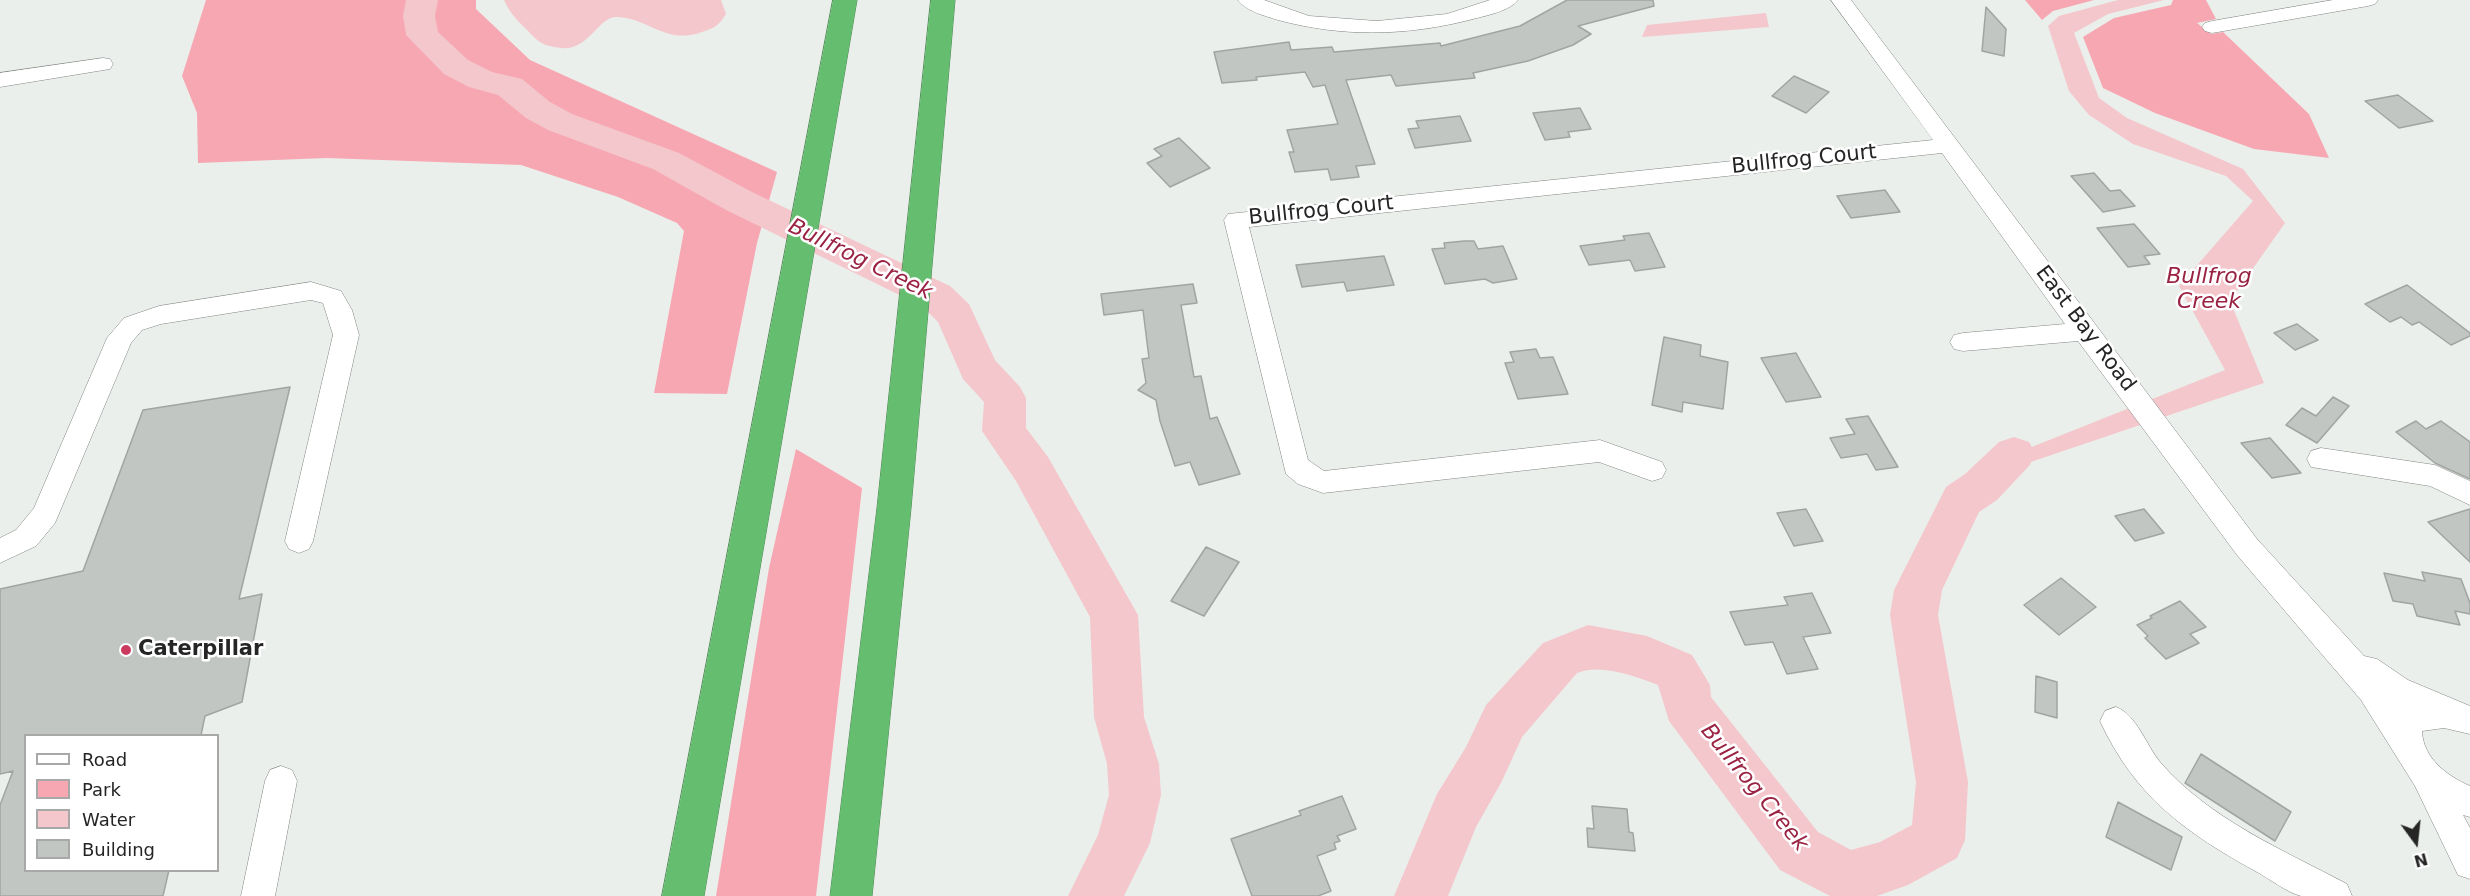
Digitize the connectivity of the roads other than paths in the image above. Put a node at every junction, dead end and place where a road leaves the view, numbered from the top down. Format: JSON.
{"nodes":[{"id":1,"x":845,"y":0,"type":"edge"},
{"id":2,"x":944,"y":0,"type":"edge"},
{"id":3,"x":1248,"y":0,"type":"edge"},
{"id":4,"x":1509,"y":0,"type":"edge"},
{"id":5,"x":1841,"y":0,"type":"edge"},
{"id":6,"x":2368,"y":0,"type":"edge"},
{"id":7,"x":2212,"y":27,"type":"dead end"},
{"id":8,"x":103,"y":64,"type":"dead end"},
{"id":9,"x":0,"y":80,"type":"edge"},
{"id":10,"x":1949,"y":145,"type":"junction"},
{"id":11,"x":2086,"y":331,"type":"junction"},
{"id":12,"x":1963,"y":342,"type":"dead end"},
{"id":13,"x":2320,"y":459,"type":"dead end"},
{"id":14,"x":1652,"y":470,"type":"dead end"},
{"id":15,"x":2470,"y":494,"type":"edge"},
{"id":16,"x":298,"y":541,"type":"dead end"},
{"id":17,"x":0,"y":551,"type":"edge"},
{"id":18,"x":2339,"y":648,"type":"junction"},
{"id":19,"x":2460,"y":715,"type":"edge"},
{"id":20,"x":2116,"y":721,"type":"dead end"},
{"id":21,"x":2407,"y":743,"type":"junction"},
{"id":22,"x":2424,"y":773,"type":"junction"},
{"id":23,"x":281,"y":781,"type":"dead end"},
{"id":24,"x":2470,"y":802,"type":"edge"},
{"id":25,"x":2470,"y":863,"type":"edge"},
{"id":26,"x":258,"y":896,"type":"edge"},
{"id":27,"x":683,"y":896,"type":"edge"},
{"id":28,"x":851,"y":896,"type":"edge"},
{"id":29,"x":2335,"y":896,"type":"edge"}],
"edges":[{"from":1,"to":27,"type":"highway"},
{"from":2,"to":28,"type":"highway"},
{"from":3,"to":4,"type":"street"},
{"from":5,"to":10,"type":"street","name":"East Bay Road"},
{"from":6,"to":7,"type":"street"},
{"from":8,"to":9,"type":"street"},
{"from":10,"to":11,"type":"street","name":"East Bay Road"},
{"from":10,"to":14,"type":"street","name":"Bullfrog Court"},
{"from":11,"to":12,"type":"street"},
{"from":11,"to":18,"type":"street","name":"East Bay Road"},
{"from":13,"to":15,"type":"street"},
{"from":16,"to":17,"type":"street"},
{"from":18,"to":19,"type":"street","name":"East Bay Road"},
{"from":18,"to":21,"type":"street","name":"East Bay Road"},
{"from":19,"to":21,"type":"street"},
{"from":20,"to":29,"type":"street"},
{"from":21,"to":22,"type":"street","name":"East Bay Road"},
{"from":22,"to":24,"type":"street"},
{"from":22,"to":25,"type":"street"},
{"from":23,"to":26,"type":"street"}]}
